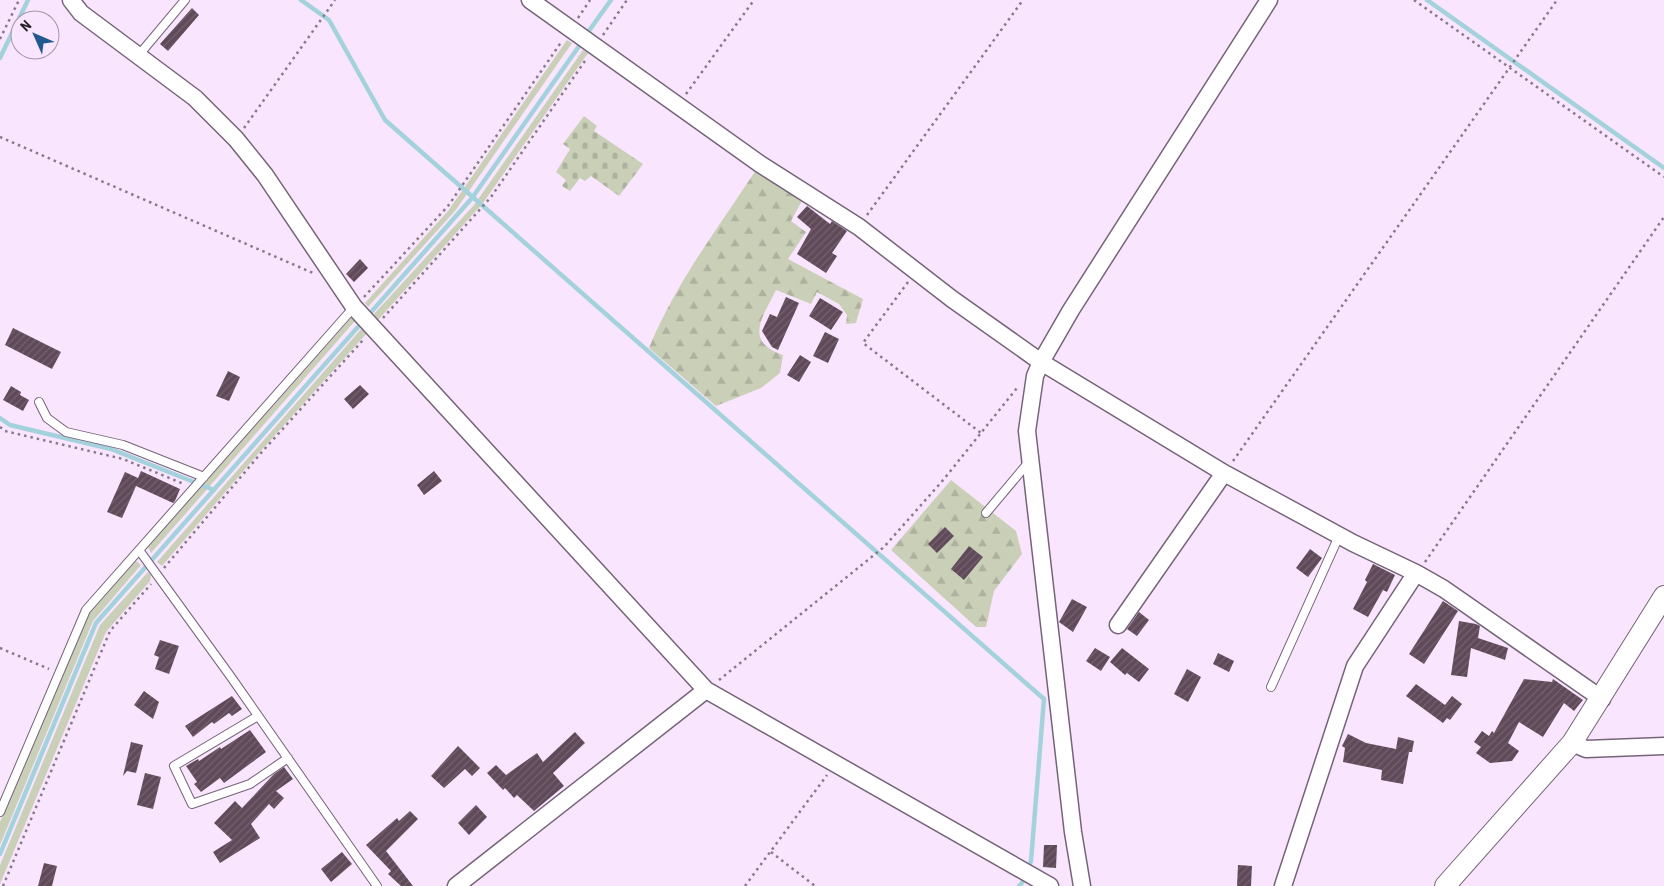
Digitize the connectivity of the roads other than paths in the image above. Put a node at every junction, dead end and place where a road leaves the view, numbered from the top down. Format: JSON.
{"nodes":[{"id":1,"x":71,"y":0,"type":"edge"},
{"id":2,"x":185,"y":0,"type":"edge"},
{"id":3,"x":530,"y":0,"type":"edge"},
{"id":4,"x":1269,"y":0,"type":"edge"},
{"id":5,"x":138,"y":56,"type":"junction"},
{"id":6,"x":354,"y":307,"type":"junction"},
{"id":7,"x":1038,"y":369,"type":"junction"},
{"id":8,"x":39,"y":402,"type":"dead end"},
{"id":9,"x":1031,"y":460,"type":"junction"},
{"id":10,"x":1224,"y":473,"type":"junction"},
{"id":11,"x":204,"y":477,"type":"junction"},
{"id":12,"x":986,"y":513,"type":"dead end"},
{"id":13,"x":1339,"y":536,"type":"junction"},
{"id":14,"x":141,"y":553,"type":"junction"},
{"id":15,"x":1416,"y":573,"type":"junction"},
{"id":16,"x":1664,"y":596,"type":"edge"},
{"id":17,"x":1118,"y":625,"type":"dead end"},
{"id":18,"x":1271,"y":687,"type":"dead end"},
{"id":19,"x":706,"y":690,"type":"junction"},
{"id":20,"x":1602,"y":699,"type":"junction"},
{"id":21,"x":258,"y":716,"type":"junction"},
{"id":22,"x":1572,"y":743,"type":"junction"},
{"id":23,"x":1664,"y":746,"type":"edge"},
{"id":24,"x":288,"y":758,"type":"junction"},
{"id":25,"x":0,"y":812,"type":"edge"},
{"id":26,"x":377,"y":886,"type":"edge"},
{"id":27,"x":456,"y":886,"type":"edge"},
{"id":28,"x":1050,"y":886,"type":"edge"},
{"id":29,"x":1082,"y":886,"type":"edge"},
{"id":30,"x":1283,"y":886,"type":"edge"},
{"id":31,"x":1444,"y":886,"type":"edge"}],
"edges":[{"from":1,"to":5,"type":"street"},
{"from":2,"to":5,"type":"lane"},
{"from":3,"to":7,"type":"street"},
{"from":4,"to":7,"type":"street"},
{"from":5,"to":6,"type":"street"},
{"from":6,"to":11,"type":"lane"},
{"from":6,"to":19,"type":"street"},
{"from":7,"to":9,"type":"street"},
{"from":7,"to":10,"type":"street"},
{"from":8,"to":11,"type":"lane"},
{"from":9,"to":12,"type":"lane"},
{"from":9,"to":29,"type":"street"},
{"from":10,"to":13,"type":"street"},
{"from":10,"to":17,"type":"street"},
{"from":11,"to":14,"type":"lane"},
{"from":13,"to":15,"type":"street"},
{"from":13,"to":18,"type":"lane"},
{"from":14,"to":21,"type":"lane"},
{"from":14,"to":25,"type":"lane"},
{"from":15,"to":20,"type":"street"},
{"from":15,"to":30,"type":"street"},
{"from":16,"to":20,"type":"street"},
{"from":19,"to":27,"type":"street"},
{"from":19,"to":28,"type":"street"},
{"from":20,"to":22,"type":"street"},
{"from":21,"to":24,"type":"lane"},
{"from":21,"to":24,"type":"lane"},
{"from":22,"to":23,"type":"street"},
{"from":22,"to":31,"type":"street"},
{"from":24,"to":26,"type":"lane"}]}
